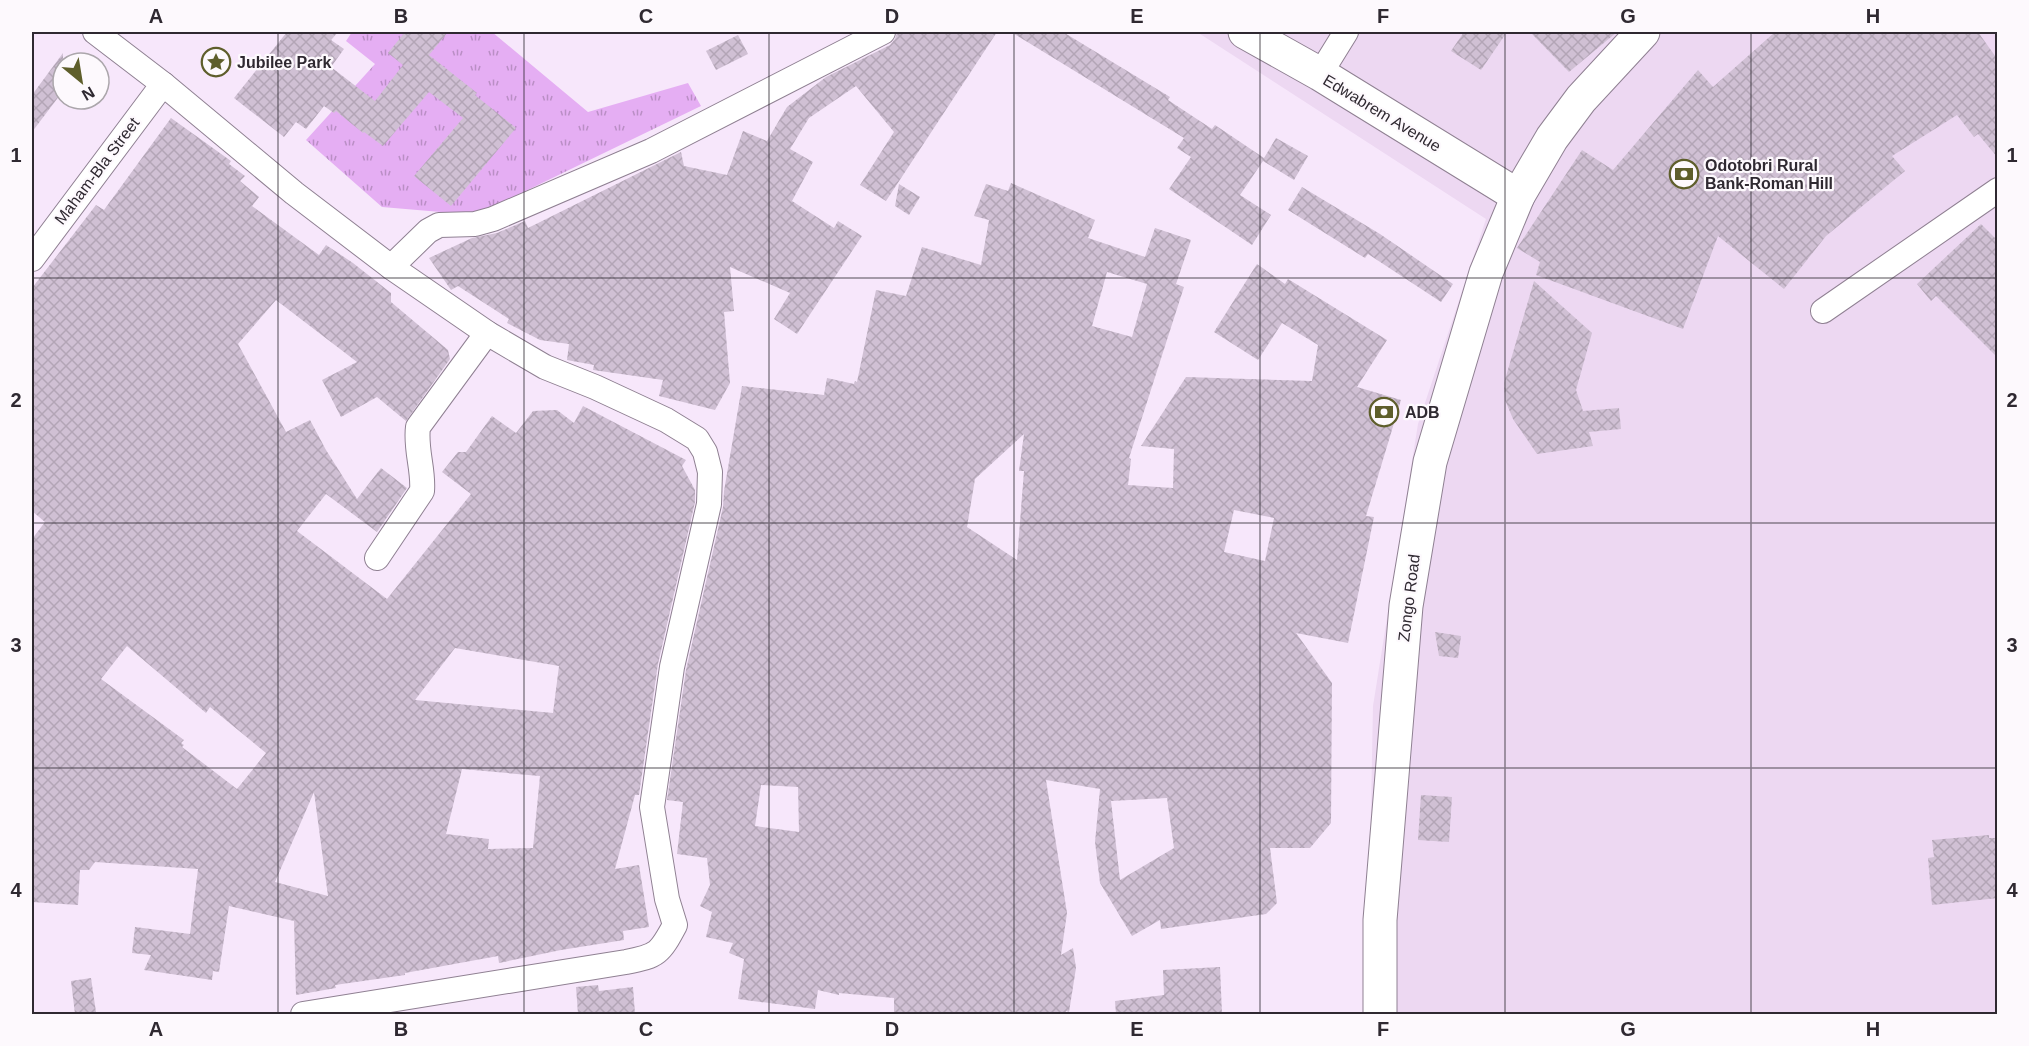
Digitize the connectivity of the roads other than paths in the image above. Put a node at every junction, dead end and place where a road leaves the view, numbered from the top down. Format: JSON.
{"nodes":[{"id":1,"x":95,"y":32,"type":"edge"},
{"id":2,"x":883,"y":32,"type":"edge"},
{"id":3,"x":1245,"y":32,"type":"edge"},
{"id":4,"x":1346,"y":32,"type":"edge"},
{"id":5,"x":1643,"y":32,"type":"edge"},
{"id":6,"x":1320,"y":74,"type":"junction"},
{"id":7,"x":163,"y":84,"type":"junction"},
{"id":8,"x":1998,"y":190,"type":"edge"},
{"id":9,"x":1518,"y":196,"type":"junction"},
{"id":10,"x":32,"y":259,"type":"edge"},
{"id":11,"x":392,"y":267,"type":"junction"},
{"id":12,"x":1823,"y":311,"type":"dead end"},
{"id":13,"x":487,"y":333,"type":"junction"},
{"id":14,"x":377,"y":558,"type":"dead end"},
{"id":15,"x":303,"y":1014,"type":"edge"},
{"id":16,"x":1380,"y":1014,"type":"edge"}],
"edges":[{"from":1,"to":7,"type":"street"},
{"from":2,"to":11,"type":"street"},
{"from":3,"to":6,"type":"street","name":"Edwabrem Avenue"},
{"from":4,"to":6,"type":"street"},
{"from":5,"to":9,"type":"street","name":"Zongo Road"},
{"from":6,"to":9,"type":"street","name":"Edwabrem Avenue"},
{"from":7,"to":10,"type":"street","name":"Maham-Bla Street"},
{"from":7,"to":11,"type":"street"},
{"from":8,"to":12,"type":"street"},
{"from":9,"to":16,"type":"street","name":"Zongo Road"},
{"from":11,"to":13,"type":"street"},
{"from":13,"to":14,"type":"street"},
{"from":13,"to":15,"type":"street"}]}
